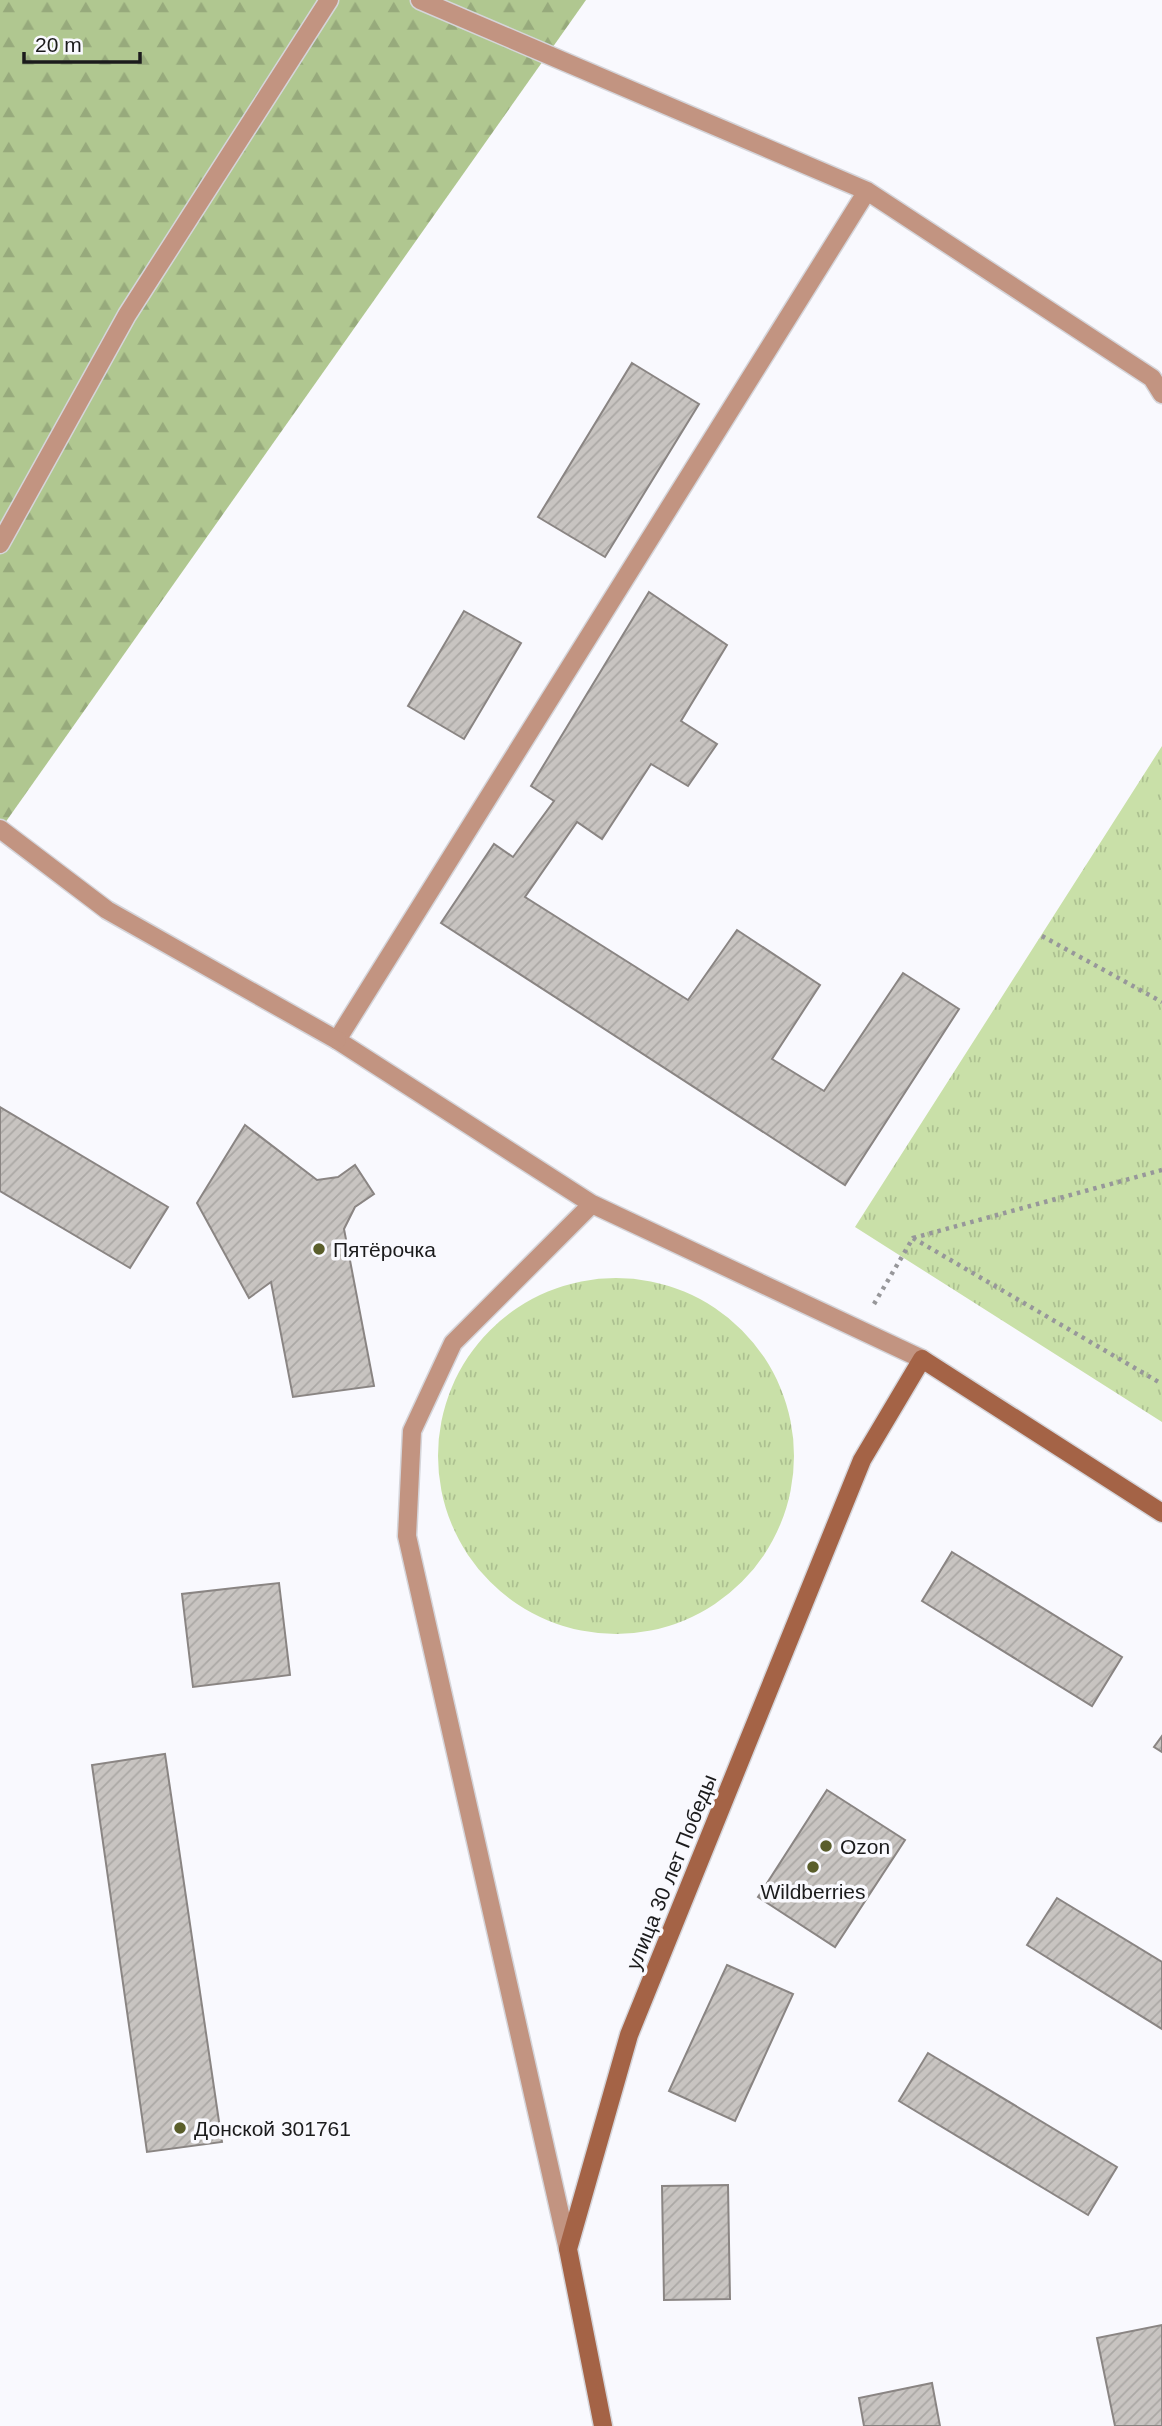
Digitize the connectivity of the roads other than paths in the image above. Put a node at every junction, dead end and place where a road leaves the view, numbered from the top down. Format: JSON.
{"nodes":[{"id":1,"x":330,"y":0,"type":"edge"},
{"id":2,"x":420,"y":0,"type":"edge"},
{"id":3,"x":867,"y":191,"type":"junction"},
{"id":4,"x":1162,"y":394,"type":"edge"},
{"id":5,"x":0,"y":544,"type":"edge"},
{"id":6,"x":0,"y":829,"type":"edge"},
{"id":7,"x":337,"y":1040,"type":"junction"},
{"id":8,"x":592,"y":1204,"type":"junction"},
{"id":9,"x":922,"y":1359,"type":"junction"},
{"id":10,"x":1162,"y":1513,"type":"edge"},
{"id":11,"x":568,"y":2249,"type":"junction"},
{"id":12,"x":603,"y":2426,"type":"edge"}],
"edges":[{"from":1,"to":5,"type":"street"},
{"from":2,"to":3,"type":"street"},
{"from":3,"to":4,"type":"street"},
{"from":3,"to":7,"type":"street"},
{"from":6,"to":7,"type":"street"},
{"from":7,"to":8,"type":"street"},
{"from":8,"to":9,"type":"street"},
{"from":8,"to":11,"type":"street"},
{"from":9,"to":10,"type":"main road"},
{"from":9,"to":11,"type":"main road","name":"улица 30 лет Победы"},
{"from":11,"to":12,"type":"main road","name":"улица 30 лет Победы"}]}
